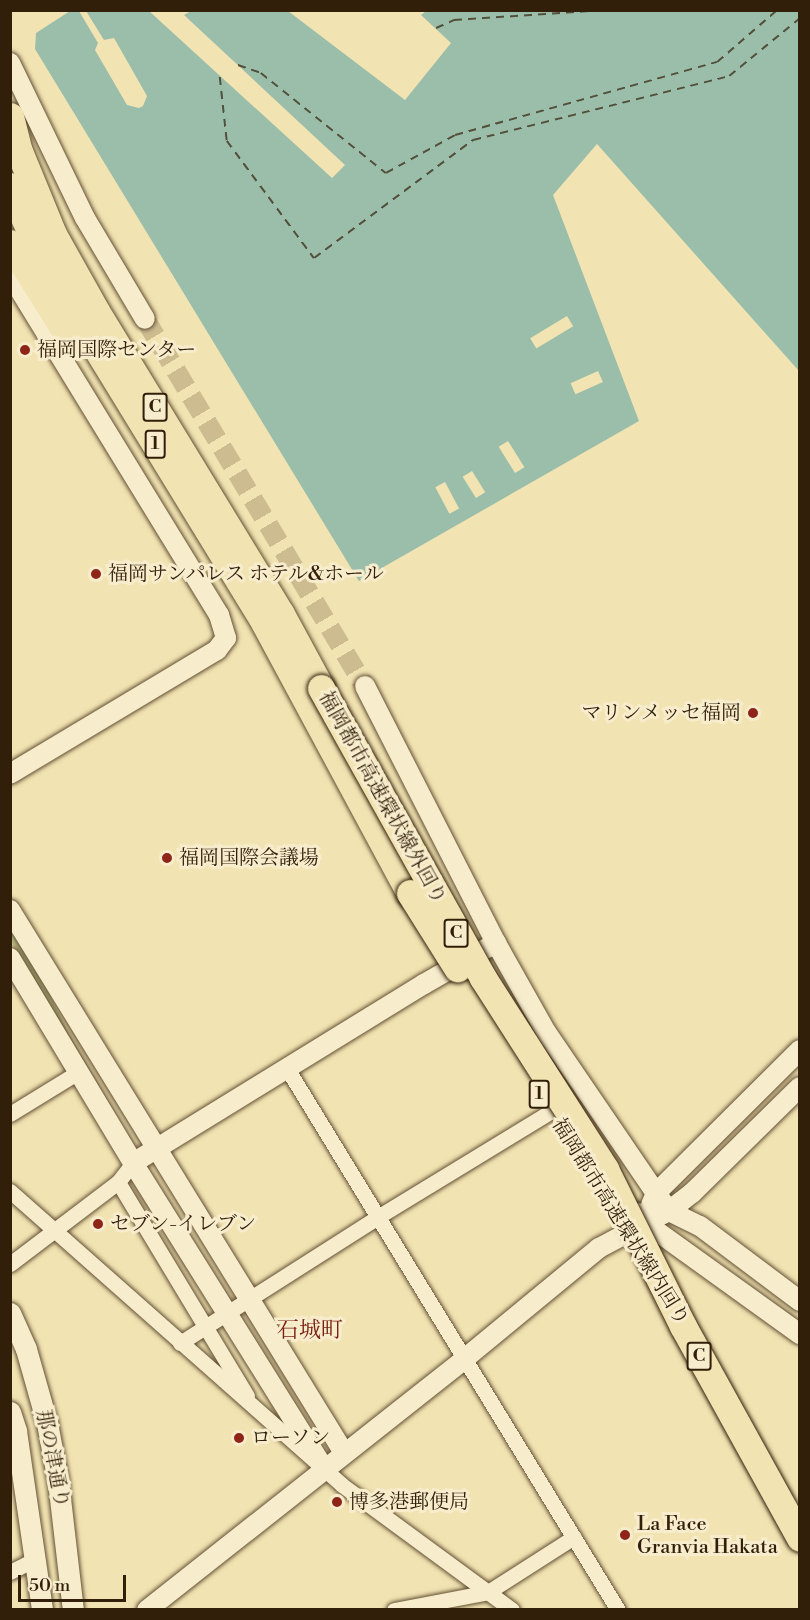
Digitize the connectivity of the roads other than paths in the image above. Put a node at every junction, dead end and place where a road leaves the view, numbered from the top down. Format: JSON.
{"nodes":[{"id":1,"x":10,"y":63,"type":"edge"},
{"id":2,"x":10,"y":116,"type":"edge"},
{"id":3,"x":10,"y":186,"type":"edge"},
{"id":4,"x":10,"y":203,"type":"edge"},
{"id":5,"x":10,"y":243,"type":"edge"},
{"id":6,"x":10,"y":274,"type":"edge"},
{"id":7,"x":145,"y":319,"type":"tunnel mouth"},
{"id":8,"x":365,"y":686,"type":"tunnel mouth"},
{"id":9,"x":10,"y":774,"type":"edge"},
{"id":10,"x":410,"y":893,"type":"junction"},
{"id":11,"x":10,"y":910,"type":"edge"},
{"id":12,"x":496,"y":943,"type":"junction"},
{"id":13,"x":10,"y":958,"type":"edge"},
{"id":14,"x":483,"y":978,"type":"junction"},
{"id":15,"x":800,"y":1050,"type":"edge"},
{"id":16,"x":288,"y":1070,"type":"junction"},
{"id":17,"x":80,"y":1071,"type":"junction"},
{"id":18,"x":800,"y":1087,"type":"edge"},
{"id":19,"x":561,"y":1105,"type":"junction"},
{"id":20,"x":10,"y":1114,"type":"edge"},
{"id":21,"x":158,"y":1149,"type":"junction"},
{"id":22,"x":134,"y":1163,"type":"junction"},
{"id":23,"x":605,"y":1169,"type":"junction"},
{"id":24,"x":118,"y":1182,"type":"junction"},
{"id":25,"x":10,"y":1191,"type":"edge"},
{"id":26,"x":656,"y":1193,"type":"junction"},
{"id":27,"x":669,"y":1211,"type":"junction"},
{"id":28,"x":376,"y":1218,"type":"junction"},
{"id":29,"x":644,"y":1222,"type":"junction"},
{"id":30,"x":54,"y":1229,"type":"junction"},
{"id":31,"x":10,"y":1264,"type":"edge"},
{"id":32,"x":665,"y":1296,"type":"junction"},
{"id":33,"x":249,"y":1299,"type":"junction"},
{"id":34,"x":800,"y":1301,"type":"edge"},
{"id":35,"x":10,"y":1313,"type":"edge"},
{"id":36,"x":227,"y":1313,"type":"junction"},
{"id":37,"x":206,"y":1327,"type":"junction"},
{"id":38,"x":800,"y":1334,"type":"edge"},
{"id":39,"x":180,"y":1343,"type":"junction"},
{"id":40,"x":463,"y":1360,"type":"junction"},
{"id":41,"x":253,"y":1406,"type":"junction"},
{"id":42,"x":10,"y":1412,"type":"edge"},
{"id":43,"x":344,"y":1453,"type":"junction"},
{"id":44,"x":324,"y":1469,"type":"junction"},
{"id":45,"x":800,"y":1503,"type":"edge"},
{"id":46,"x":800,"y":1510,"type":"edge"},
{"id":47,"x":574,"y":1537,"type":"junction"},
{"id":48,"x":800,"y":1538,"type":"edge"},
{"id":49,"x":800,"y":1553,"type":"edge"},
{"id":50,"x":34,"y":1560,"type":"junction"},
{"id":51,"x":10,"y":1572,"type":"edge"},
{"id":52,"x":488,"y":1592,"type":"junction"},
{"id":53,"x":42,"y":1610,"type":"edge"},
{"id":54,"x":73,"y":1610,"type":"edge"},
{"id":55,"x":147,"y":1610,"type":"edge"},
{"id":56,"x":394,"y":1610,"type":"edge"},
{"id":57,"x":512,"y":1610,"type":"edge"},
{"id":58,"x":618,"y":1610,"type":"edge"}],
"edges":[{"from":1,"to":7,"type":"street"},
{"from":2,"to":14,"type":"highway","name":"福岡都市高速環状線外回り","number":"C","bridge":true},
{"from":3,"to":10,"type":"highway","name":"福岡都市高速環状線内回り","number":"1"},
{"from":4,"to":14,"type":"highway","bridge":true},
{"from":5,"to":10,"type":"highway"},
{"from":6,"to":9,"type":"street"},
{"from":8,"to":12,"type":"street"},
{"from":10,"to":32,"type":"highway","name":"福岡都市高速環状線内回り","number":"1","bridge":true},
{"from":11,"to":21,"type":"street"},
{"from":12,"to":16,"type":"street"},
{"from":12,"to":19,"type":"street"},
{"from":12,"to":26,"type":"street"},
{"from":13,"to":17,"type":"street"},
{"from":14,"to":23,"type":"highway","name":"福岡都市高速環状線外回り","number":"C","bridge":true},
{"from":15,"to":26,"type":"street"},
{"from":16,"to":21,"type":"street"},
{"from":16,"to":28,"type":"street"},
{"from":17,"to":20,"type":"street"},
{"from":17,"to":22,"type":"street"},
{"from":18,"to":27,"type":"street"},
{"from":19,"to":28,"type":"street"},
{"from":19,"to":29,"type":"street"},
{"from":21,"to":22,"type":"street"},
{"from":21,"to":33,"type":"street"},
{"from":22,"to":24,"type":"street"},
{"from":22,"to":36,"type":"street"},
{"from":23,"to":45,"type":"highway","bridge":true},
{"from":23,"to":48,"type":"highway","name":"福岡都市高速環状線外回り","number":"C","bridge":true},
{"from":24,"to":30,"type":"street"},
{"from":24,"to":37,"type":"street"},
{"from":25,"to":30,"type":"street"},
{"from":26,"to":27,"type":"street"},
{"from":26,"to":29,"type":"street"},
{"from":27,"to":29,"type":"street"},
{"from":27,"to":34,"type":"street"},
{"from":28,"to":33,"type":"street"},
{"from":28,"to":40,"type":"street"},
{"from":29,"to":38,"type":"street"},
{"from":29,"to":40,"type":"street"},
{"from":30,"to":31,"type":"street"},
{"from":30,"to":39,"type":"street"},
{"from":32,"to":46,"type":"highway","name":"福岡都市高速環状線内回り","number":"1","bridge":true},
{"from":32,"to":49,"type":"highway","number":"C","bridge":true},
{"from":33,"to":36,"type":"street"},
{"from":33,"to":43,"type":"street"},
{"from":35,"to":54,"type":"main road","name":"那の津通り"},
{"from":36,"to":37,"type":"street"},
{"from":36,"to":44,"type":"street"},
{"from":37,"to":39,"type":"street"},
{"from":37,"to":41,"type":"street"},
{"from":39,"to":41,"type":"street"},
{"from":40,"to":43,"type":"street"},
{"from":40,"to":47,"type":"street"},
{"from":41,"to":44,"type":"street"},
{"from":42,"to":50,"type":"main road","name":"那の津通り"},
{"from":43,"to":44,"type":"street"},
{"from":44,"to":52,"type":"street"},
{"from":44,"to":55,"type":"street"},
{"from":47,"to":52,"type":"street"},
{"from":47,"to":58,"type":"street"},
{"from":50,"to":51,"type":"street"},
{"from":50,"to":53,"type":"main road","name":"那の津通り"},
{"from":52,"to":56,"type":"street"},
{"from":52,"to":57,"type":"street"}]}
